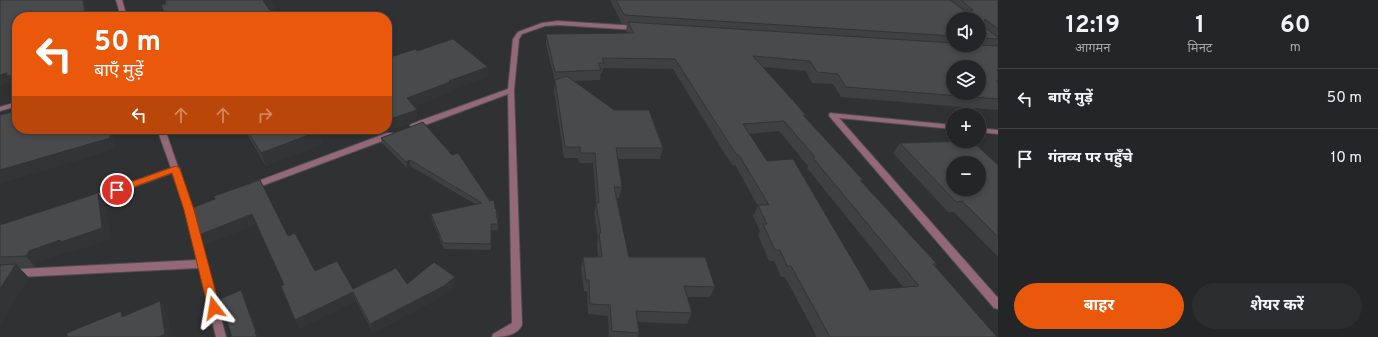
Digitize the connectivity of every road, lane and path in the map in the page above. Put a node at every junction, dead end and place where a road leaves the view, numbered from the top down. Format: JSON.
{"nodes":[{"id":1,"x":119,"y":0,"type":"edge"},
{"id":2,"x":123,"y":12,"type":"edge"},
{"id":3,"x":645,"y":28,"type":"edge"},
{"id":4,"x":511,"y":90,"type":"junction"},
{"id":5,"x":12,"y":105,"type":"edge"},
{"id":6,"x":0,"y":109,"type":"edge"},
{"id":7,"x":946,"y":126,"type":"edge"},
{"id":8,"x":986,"y":131,"type":"edge"},
{"id":9,"x":998,"y":132,"type":"edge"},
{"id":10,"x":163,"y":134,"type":"edge"},
{"id":11,"x":391,"y":134,"type":"edge"},
{"id":12,"x":392,"y":134,"type":"edge"},
{"id":13,"x":176,"y":169,"type":"junction"},
{"id":14,"x":249,"y":188,"type":"edge"},
{"id":15,"x":80,"y":203,"type":"edge"},
{"id":16,"x":203,"y":264,"type":"junction"},
{"id":17,"x":0,"y":274,"type":"edge"},
{"id":18,"x":998,"y":305,"type":"edge"},
{"id":19,"x":221,"y":337,"type":"edge"},
{"id":20,"x":497,"y":337,"type":"edge"}],
"edges":[{"from":1,"to":2,"type":"street"},
{"from":3,"to":4,"type":"street"},
{"from":4,"to":12,"type":"street"},
{"from":4,"to":20,"type":"street"},
{"from":5,"to":6,"type":"street"},
{"from":7,"to":18,"type":"street"},
{"from":8,"to":9,"type":"street"},
{"from":10,"to":13,"type":"street"},
{"from":11,"to":14,"type":"street"},
{"from":13,"to":15,"type":"street"},
{"from":13,"to":16,"type":"street"},
{"from":16,"to":17,"type":"street"},
{"from":16,"to":19,"type":"street"}]}
